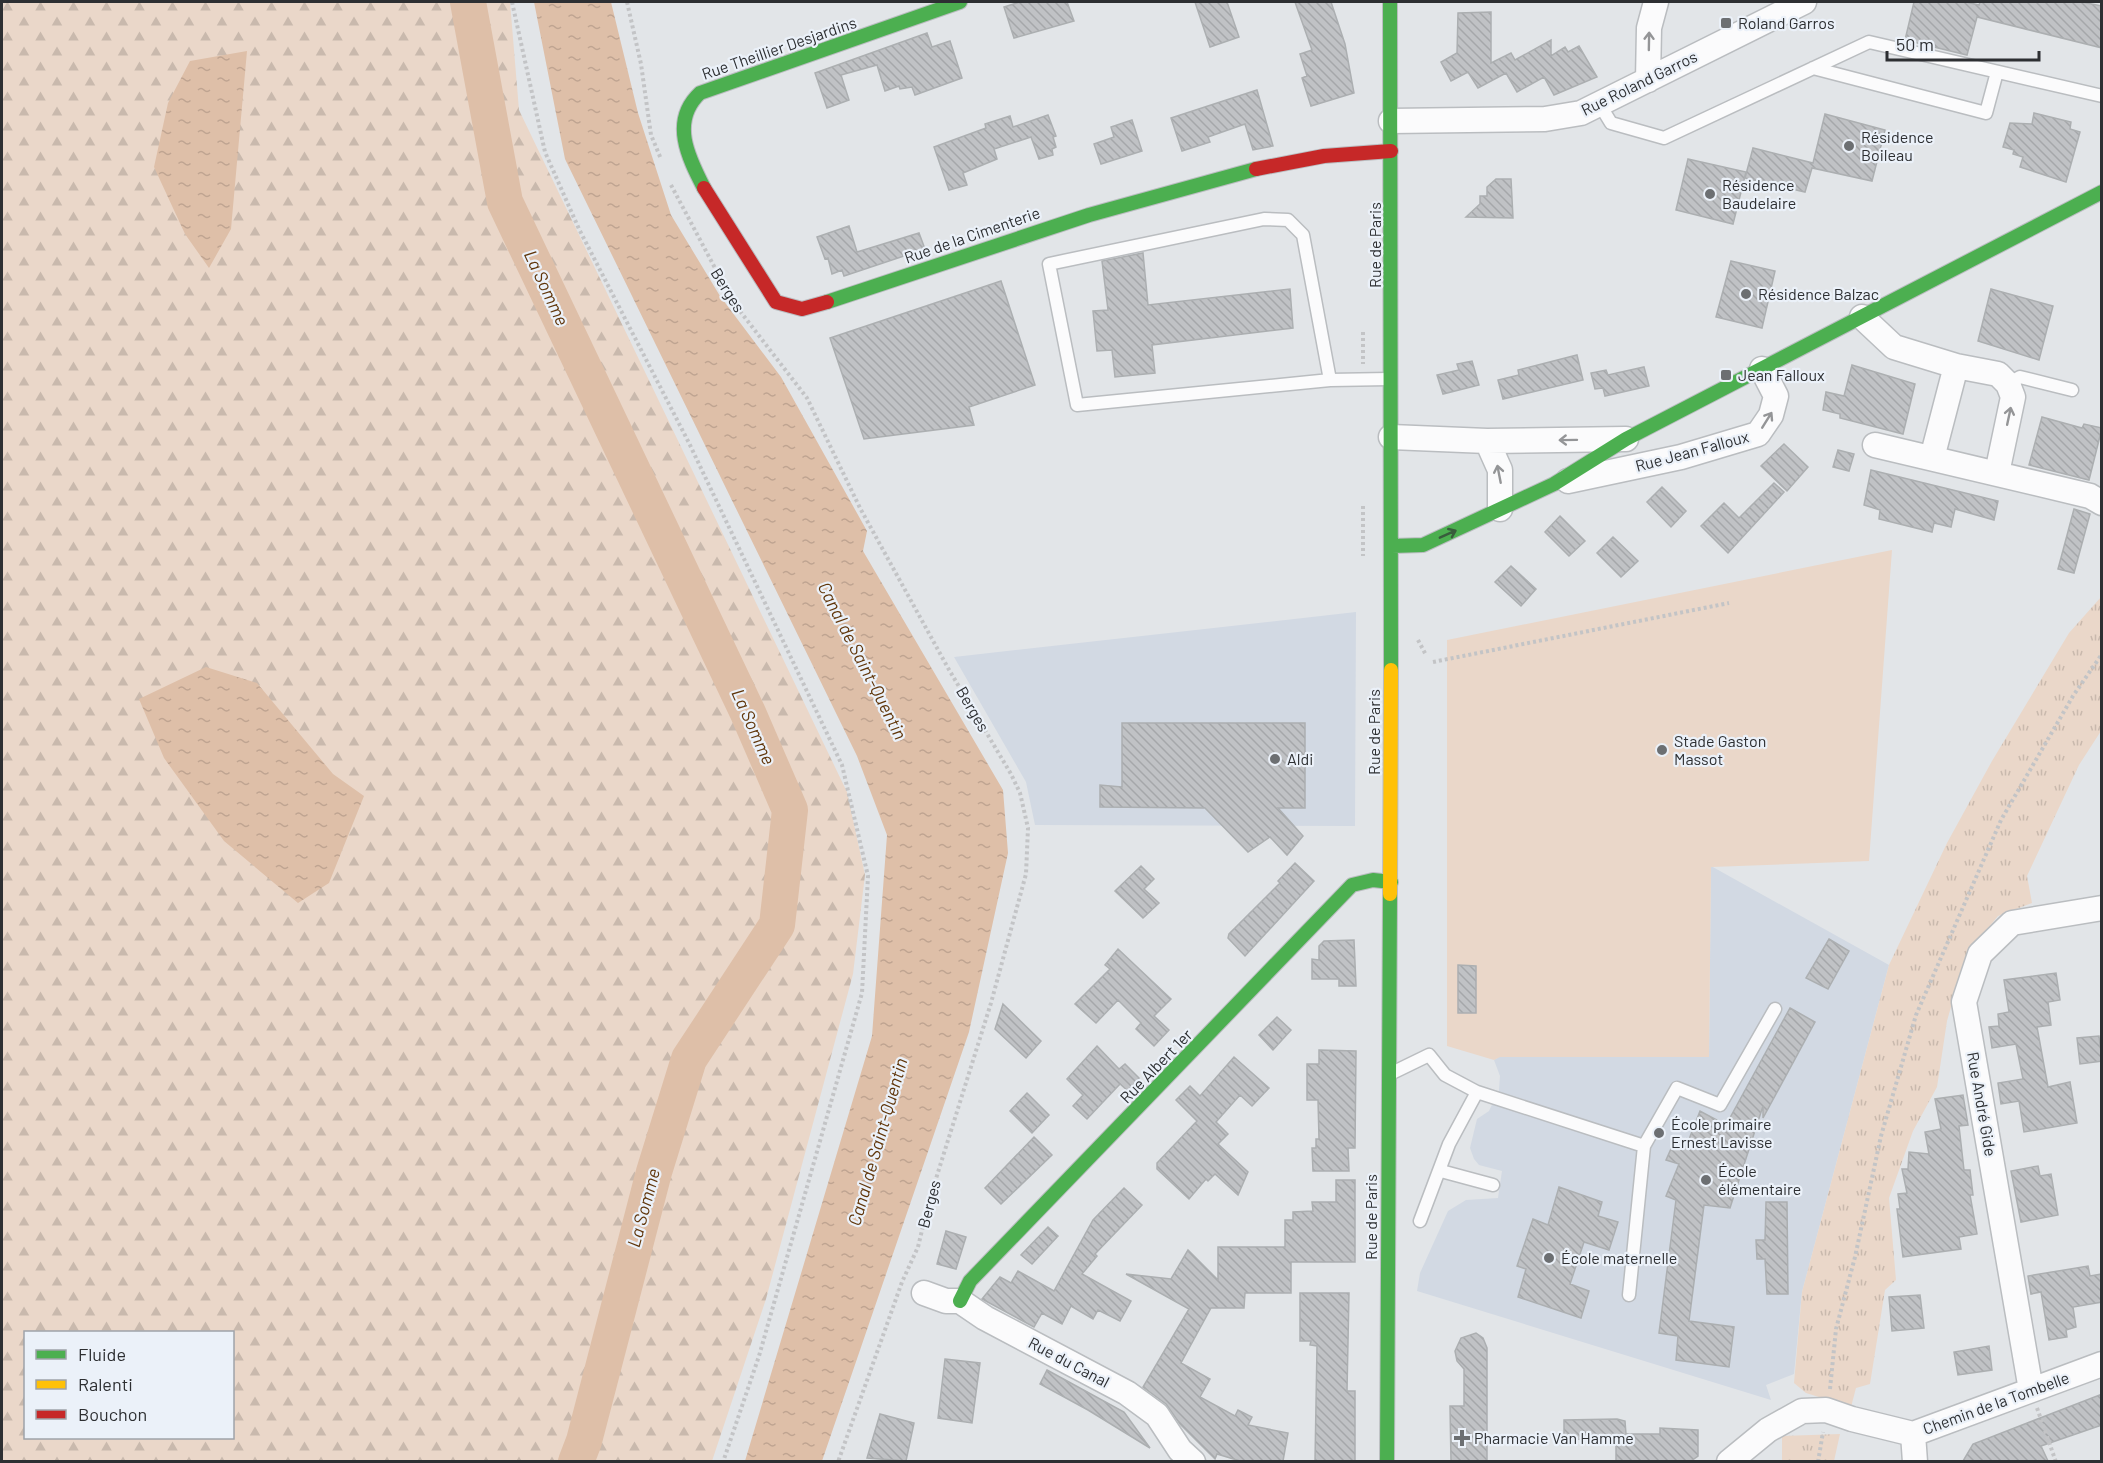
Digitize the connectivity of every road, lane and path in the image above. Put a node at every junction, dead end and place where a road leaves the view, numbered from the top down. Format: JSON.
{"nodes":[{"id":1,"x":512,"y":2,"type":"edge"},
{"id":2,"x":627,"y":2,"type":"edge"},
{"id":3,"x":960,"y":2,"type":"edge"},
{"id":4,"x":1390,"y":2,"type":"edge"},
{"id":5,"x":1656,"y":2,"type":"edge"},
{"id":6,"x":1804,"y":2,"type":"edge"},
{"id":7,"x":1813,"y":68,"type":"junction"},
{"id":8,"x":1997,"y":72,"type":"junction"},
{"id":9,"x":1648,"y":80,"type":"junction"},
{"id":10,"x":2102,"y":96,"type":"edge"},
{"id":11,"x":1600,"y":105,"type":"junction"},
{"id":12,"x":684,"y":112,"type":"joint"},
{"id":13,"x":1391,"y":121,"type":"junction"},
{"id":14,"x":1391,"y":151,"type":"junction"},
{"id":15,"x":664,"y":168,"type":"dead end"},
{"id":16,"x":668,"y":179,"type":"dead end"},
{"id":17,"x":2102,"y":192,"type":"edge"},
{"id":18,"x":1862,"y":317,"type":"junction"},
{"id":19,"x":1956,"y":366,"type":"junction"},
{"id":20,"x":1762,"y":369,"type":"junction"},
{"id":21,"x":1390,"y":379,"type":"junction"},
{"id":22,"x":1330,"y":380,"type":"junction"},
{"id":23,"x":2008,"y":384,"type":"junction"},
{"id":24,"x":2072,"y":390,"type":"dead end"},
{"id":25,"x":1391,"y":437,"type":"junction"},
{"id":26,"x":1626,"y":439,"type":"junction"},
{"id":27,"x":1487,"y":441,"type":"junction"},
{"id":28,"x":1875,"y":445,"type":"dead end"},
{"id":29,"x":1932,"y":458,"type":"junction"},
{"id":30,"x":1997,"y":473,"type":"junction"},
{"id":31,"x":1554,"y":484,"type":"junction"},
{"id":32,"x":2102,"y":503,"type":"edge"},
{"id":33,"x":1500,"y":509,"type":"junction"},
{"id":34,"x":1392,"y":546,"type":"junction"},
{"id":35,"x":1729,"y":603,"type":"dead end"},
{"id":36,"x":1433,"y":662,"type":"dead end"},
{"id":37,"x":1391,"y":882,"type":"junction"},
{"id":38,"x":2102,"y":908,"type":"edge"},
{"id":39,"x":1775,"y":1009,"type":"dead end"},
{"id":40,"x":1387,"y":1075,"type":"junction"},
{"id":41,"x":1477,"y":1092,"type":"junction"},
{"id":42,"x":1644,"y":1146,"type":"junction"},
{"id":43,"x":1441,"y":1171,"type":"junction"},
{"id":44,"x":1493,"y":1185,"type":"dead end"},
{"id":45,"x":1420,"y":1221,"type":"dead end"},
{"id":46,"x":924,"y":1293,"type":"dead end"},
{"id":47,"x":1629,"y":1295,"type":"dead end"},
{"id":48,"x":960,"y":1301,"type":"junction"},
{"id":49,"x":1836,"y":1329,"type":"dead end"},
{"id":50,"x":2102,"y":1364,"type":"edge"},
{"id":51,"x":2031,"y":1390,"type":"junction"},
{"id":52,"x":1830,"y":1392,"type":"dead end"},
{"id":53,"x":1912,"y":1434,"type":"junction"},
{"id":54,"x":1822,"y":1439,"type":"dead end"},
{"id":55,"x":723,"y":1461,"type":"edge"},
{"id":56,"x":838,"y":1461,"type":"edge"},
{"id":57,"x":1192,"y":1461,"type":"edge"},
{"id":58,"x":1388,"y":1461,"type":"edge"},
{"id":59,"x":1729,"y":1461,"type":"edge"},
{"id":60,"x":1818,"y":1461,"type":"edge"},
{"id":61,"x":1915,"y":1461,"type":"edge"},
{"id":62,"x":2056,"y":1461,"type":"edge"}],
"edges":[{"from":1,"to":55,"type":"path"},
{"from":2,"to":15,"type":"path"},
{"from":3,"to":12,"type":"street","name":"Rue Theillier Desjardins"},
{"from":4,"to":13,"type":"street","name":"Rue de Paris"},
{"from":9,"to":5,"type":"street","one_way":true},
{"from":6,"to":9,"type":"street","name":"Rue Roland Garros"},
{"from":7,"to":8,"type":"lane"},
{"from":7,"to":8,"type":"lane"},
{"from":7,"to":11,"type":"lane"},
{"from":8,"to":10,"type":"lane"},
{"from":9,"to":11,"type":"street","name":"Rue Roland Garros"},
{"from":11,"to":13,"type":"street","name":"Rue Roland Garros"},
{"from":12,"to":14,"type":"street","name":"Rue de la Cimenterie"},
{"from":13,"to":14,"type":"street","name":"Rue de Paris"},
{"from":14,"to":21,"type":"street","name":"Rue de Paris"},
{"from":16,"to":56,"type":"path","name":"Berges"},
{"from":17,"to":18,"type":"street","name":"Rue Jean Falloux"},
{"from":18,"to":19,"type":"street"},
{"from":18,"to":20,"type":"street","name":"Rue Jean Falloux"},
{"from":19,"to":23,"type":"street"},
{"from":19,"to":29,"type":"street"},
{"from":20,"to":26,"type":"street","name":"Rue Jean Falloux"},
{"from":31,"to":20,"type":"street","name":"Rue Jean Falloux","one_way":true},
{"from":21,"to":22,"type":"lane"},
{"from":21,"to":25,"type":"street","name":"Rue de Paris"},
{"from":22,"to":22,"type":"lane"},
{"from":23,"to":24,"type":"lane"},
{"from":30,"to":23,"type":"street","one_way":true},
{"from":25,"to":27,"type":"street","name":"Rue Jean Falloux"},
{"from":25,"to":34,"type":"street","name":"Rue de Paris"},
{"from":26,"to":27,"type":"street","name":"Rue Jean Falloux","one_way":true},
{"from":26,"to":31,"type":"street","name":"Rue Jean Falloux"},
{"from":33,"to":27,"type":"street","one_way":true},
{"from":28,"to":29,"type":"street"},
{"from":29,"to":30,"type":"street"},
{"from":30,"to":32,"type":"street"},
{"from":31,"to":33,"type":"street","name":"Rue Jean Falloux"},
{"from":34,"to":33,"type":"street","name":"Rue Jean Falloux","one_way":true},
{"from":34,"to":37,"type":"street","name":"Rue de Paris"},
{"from":35,"to":36,"type":"path"},
{"from":37,"to":40,"type":"street","name":"Rue de Paris"},
{"from":37,"to":48,"type":"street","name":"Rue Albert 1er"},
{"from":38,"to":51,"type":"street","name":"Rue André Gide"},
{"from":39,"to":42,"type":"lane"},
{"from":40,"to":41,"type":"lane"},
{"from":40,"to":58,"type":"street","name":"Rue de Paris"},
{"from":41,"to":42,"type":"lane"},
{"from":41,"to":43,"type":"lane"},
{"from":42,"to":47,"type":"lane"},
{"from":43,"to":44,"type":"lane"},
{"from":43,"to":45,"type":"lane"},
{"from":46,"to":48,"type":"street","name":"Rue du Canal"},
{"from":48,"to":57,"type":"street","name":"Rue du Canal"},
{"from":49,"to":52,"type":"path"},
{"from":50,"to":51,"type":"street","name":"Chemin de la Tombelle"},
{"from":51,"to":53,"type":"street","name":"Chemin de la Tombelle"},
{"from":51,"to":62,"type":"path"},
{"from":53,"to":59,"type":"street","name":"Chemin de la Tombelle"},
{"from":53,"to":61,"type":"street"},
{"from":54,"to":60,"type":"path"}]}
